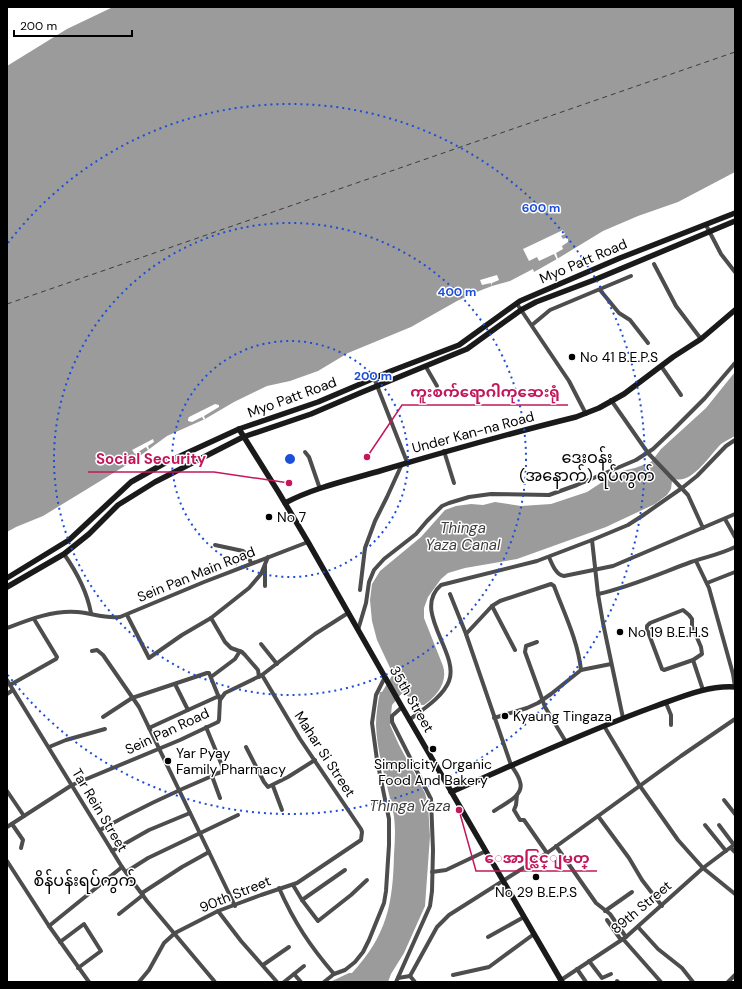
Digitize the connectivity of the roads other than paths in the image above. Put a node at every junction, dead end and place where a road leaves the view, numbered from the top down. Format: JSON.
{"nodes":[{"id":1,"x":735,"y":213,"type":"edge"},
{"id":2,"x":735,"y":221,"type":"edge"},
{"id":3,"x":706,"y":224,"type":"junction"},
{"id":4,"x":709,"y":231,"type":"junction"},
{"id":5,"x":620,"y":258,"type":"junction"},
{"id":6,"x":654,"y":264,"type":"dead end"},
{"id":7,"x":624,"y":267,"type":"junction"},
{"id":8,"x":735,"y":272,"type":"edge"},
{"id":9,"x":631,"y":276,"type":"dead end"},
{"id":10,"x":600,"y":290,"type":"junction"},
{"id":11,"x":516,"y":304,"type":"junction"},
{"id":12,"x":521,"y":310,"type":"junction"},
{"id":13,"x":735,"y":310,"type":"edge"},
{"id":14,"x":532,"y":325,"type":"junction"},
{"id":15,"x":701,"y":339,"type":"junction"},
{"id":16,"x":464,"y":342,"type":"junction"},
{"id":17,"x":648,"y":343,"type":"dead end"},
{"id":18,"x":467,"y":350,"type":"junction"},
{"id":19,"x":735,"y":363,"type":"edge"},
{"id":20,"x":426,"y":366,"type":"junction"},
{"id":21,"x":661,"y":366,"type":"junction"},
{"id":22,"x":374,"y":378,"type":"junction"},
{"id":23,"x":377,"y":386,"type":"junction"},
{"id":24,"x":437,"y":386,"type":"dead end"},
{"id":25,"x":682,"y":395,"type":"dead end"},
{"id":26,"x":611,"y":400,"type":"junction"},
{"id":27,"x":586,"y":414,"type":"junction"},
{"id":28,"x":239,"y":429,"type":"junction"},
{"id":29,"x":244,"y":437,"type":"junction"},
{"id":30,"x":735,"y":440,"type":"edge"},
{"id":31,"x":444,"y":451,"type":"junction"},
{"id":32,"x":305,"y":452,"type":"dead end"},
{"id":33,"x":649,"y":454,"type":"junction"},
{"id":34,"x":405,"y":463,"type":"junction"},
{"id":35,"x":454,"y":483,"type":"dead end"},
{"id":36,"x":681,"y":487,"type":"junction"},
{"id":37,"x":320,"y":489,"type":"junction"},
{"id":38,"x":285,"y":503,"type":"junction"},
{"id":39,"x":735,"y":514,"type":"edge"},
{"id":40,"x":725,"y":519,"type":"junction"},
{"id":41,"x":703,"y":528,"type":"junction"},
{"id":42,"x":735,"y":537,"type":"edge"},
{"id":43,"x":69,"y":540,"type":"junction"},
{"id":44,"x":592,"y":540,"type":"junction"},
{"id":45,"x":308,"y":542,"type":"junction"},
{"id":46,"x":215,"y":545,"type":"dead end"},
{"id":47,"x":74,"y":546,"type":"junction"},
{"id":48,"x":735,"y":547,"type":"edge"},
{"id":49,"x":64,"y":554,"type":"junction"},
{"id":50,"x":268,"y":557,"type":"junction"},
{"id":51,"x":549,"y":558,"type":"junction"},
{"id":52,"x":696,"y":560,"type":"junction"},
{"id":53,"x":251,"y":563,"type":"junction"},
{"id":54,"x":265,"y":565,"type":"junction"},
{"id":55,"x":595,"y":570,"type":"junction"},
{"id":56,"x":735,"y":572,"type":"edge"},
{"id":57,"x":7,"y":578,"type":"edge"},
{"id":58,"x":707,"y":583,"type":"junction"},
{"id":59,"x":266,"y":586,"type":"dead end"},
{"id":60,"x":7,"y":587,"type":"edge"},
{"id":61,"x":360,"y":590,"type":"dead end"},
{"id":62,"x":450,"y":594,"type":"dead end"},
{"id":63,"x":598,"y":594,"type":"junction"},
{"id":64,"x":492,"y":606,"type":"junction"},
{"id":65,"x":91,"y":613,"type":"junction"},
{"id":66,"x":348,"y":613,"type":"junction"},
{"id":67,"x":127,"y":614,"type":"junction"},
{"id":68,"x":211,"y":618,"type":"junction"},
{"id":69,"x":34,"y":619,"type":"junction"},
{"id":70,"x":7,"y":628,"type":"edge"},
{"id":71,"x":358,"y":630,"type":"junction"},
{"id":72,"x":466,"y":634,"type":"junction"},
{"id":73,"x":538,"y":642,"type":"dead end"},
{"id":74,"x":261,"y":644,"type":"dead end"},
{"id":75,"x":515,"y":650,"type":"dead end"},
{"id":76,"x":92,"y":651,"type":"dead end"},
{"id":77,"x":240,"y":651,"type":"junction"},
{"id":78,"x":693,"y":660,"type":"junction"},
{"id":79,"x":277,"y":664,"type":"junction"},
{"id":80,"x":611,"y":664,"type":"junction"},
{"id":81,"x":581,"y":670,"type":"junction"},
{"id":82,"x":734,"y":674,"type":"edge"},
{"id":83,"x":261,"y":676,"type":"junction"},
{"id":84,"x":211,"y":677,"type":"junction"},
{"id":85,"x":386,"y":679,"type":"junction"},
{"id":86,"x":7,"y":680,"type":"edge"},
{"id":87,"x":175,"y":684,"type":"junction"},
{"id":88,"x":10,"y":685,"type":"junction"},
{"id":89,"x":735,"y":687,"type":"edge"},
{"id":90,"x":13,"y":690,"type":"junction"},
{"id":91,"x":703,"y":690,"type":"junction"},
{"id":92,"x":7,"y":694,"type":"edge"},
{"id":93,"x":132,"y":698,"type":"junction"},
{"id":94,"x":219,"y":698,"type":"junction"},
{"id":95,"x":542,"y":701,"type":"junction"},
{"id":96,"x":666,"y":702,"type":"junction"},
{"id":97,"x":402,"y":707,"type":"junction"},
{"id":98,"x":188,"y":710,"type":"junction"},
{"id":99,"x":103,"y":717,"type":"dead end"},
{"id":100,"x":494,"y":718,"type":"junction"},
{"id":101,"x":624,"y":718,"type":"junction"},
{"id":102,"x":735,"y":719,"type":"edge"},
{"id":103,"x":409,"y":720,"type":"junction"},
{"id":104,"x":671,"y":725,"type":"dead end"},
{"id":105,"x":604,"y":726,"type":"junction"},
{"id":106,"x":149,"y":728,"type":"junction"},
{"id":107,"x":206,"y":728,"type":"junction"},
{"id":108,"x":105,"y":729,"type":"dead end"},
{"id":109,"x":566,"y":742,"type":"junction"},
{"id":110,"x":49,"y":747,"type":"junction"},
{"id":111,"x":246,"y":747,"type":"dead end"},
{"id":112,"x":159,"y":748,"type":"junction"},
{"id":113,"x":315,"y":760,"type":"junction"},
{"id":114,"x":511,"y":765,"type":"junction"},
{"id":115,"x":212,"y":776,"type":"junction"},
{"id":116,"x":72,"y":785,"type":"junction"},
{"id":117,"x":273,"y":786,"type":"junction"},
{"id":118,"x":640,"y":786,"type":"junction"},
{"id":119,"x":179,"y":790,"type":"junction"},
{"id":120,"x":7,"y":791,"type":"edge"},
{"id":121,"x":451,"y":792,"type":"junction"},
{"id":122,"x":517,"y":795,"type":"junction"},
{"id":123,"x":220,"y":798,"type":"dead end"},
{"id":124,"x":724,"y":800,"type":"dead end"},
{"id":125,"x":282,"y":810,"type":"dead end"},
{"id":126,"x":494,"y":810,"type":"dead end"},
{"id":127,"x":190,"y":813,"type":"junction"},
{"id":128,"x":735,"y":814,"type":"edge"},
{"id":129,"x":238,"y":815,"type":"dead end"},
{"id":130,"x":24,"y":816,"type":"junction"},
{"id":131,"x":598,"y":816,"type":"junction"},
{"id":132,"x":12,"y":824,"type":"junction"},
{"id":133,"x":705,"y":825,"type":"dead end"},
{"id":134,"x":719,"y":825,"type":"dead end"},
{"id":135,"x":7,"y":828,"type":"edge"},
{"id":136,"x":100,"y":830,"type":"junction"},
{"id":137,"x":199,"y":833,"type":"junction"},
{"id":138,"x":356,"y":844,"type":"joint"},
{"id":139,"x":556,"y":846,"type":"junction"},
{"id":140,"x":733,"y":846,"type":"edge"},
{"id":141,"x":21,"y":848,"type":"dead end"},
{"id":142,"x":112,"y":851,"type":"junction"},
{"id":143,"x":726,"y":851,"type":"junction"},
{"id":144,"x":209,"y":852,"type":"junction"},
{"id":145,"x":486,"y":852,"type":"junction"},
{"id":146,"x":735,"y":852,"type":"edge"},
{"id":147,"x":547,"y":853,"type":"junction"},
{"id":148,"x":7,"y":861,"type":"edge"},
{"id":149,"x":122,"y":867,"type":"junction"},
{"id":150,"x":703,"y":868,"type":"junction"},
{"id":151,"x":345,"y":870,"type":"dead end"},
{"id":152,"x":126,"y":872,"type":"junction"},
{"id":153,"x":432,"y":872,"type":"junction"},
{"id":154,"x":367,"y":880,"type":"dead end"},
{"id":155,"x":503,"y":882,"type":"junction"},
{"id":156,"x":293,"y":885,"type":"junction"},
{"id":157,"x":279,"y":888,"type":"junction"},
{"id":158,"x":632,"y":892,"type":"dead end"},
{"id":159,"x":142,"y":894,"type":"junction"},
{"id":160,"x":735,"y":894,"type":"edge"},
{"id":161,"x":302,"y":900,"type":"junction"},
{"id":162,"x":235,"y":906,"type":"junction"},
{"id":163,"x":662,"y":906,"type":"junction"},
{"id":164,"x":218,"y":911,"type":"junction"},
{"id":165,"x":605,"y":911,"type":"junction"},
{"id":166,"x":119,"y":914,"type":"dead end"},
{"id":167,"x":524,"y":917,"type":"junction"},
{"id":168,"x":607,"y":920,"type":"dead end"},
{"id":169,"x":49,"y":926,"type":"junction"},
{"id":170,"x":638,"y":927,"type":"junction"},
{"id":171,"x":175,"y":933,"type":"junction"},
{"id":172,"x":534,"y":934,"type":"junction"},
{"id":173,"x":488,"y":938,"type":"dead end"},
{"id":174,"x":623,"y":938,"type":"junction"},
{"id":175,"x":60,"y":942,"type":"junction"},
{"id":176,"x":290,"y":947,"type":"dead end"},
{"id":177,"x":589,"y":961,"type":"junction"},
{"id":178,"x":263,"y":966,"type":"junction"},
{"id":179,"x":304,"y":966,"type":"dead end"},
{"id":180,"x":78,"y":968,"type":"junction"},
{"id":181,"x":577,"y":969,"type":"junction"},
{"id":182,"x":294,"y":974,"type":"junction"},
{"id":183,"x":334,"y":974,"type":"junction"},
{"id":184,"x":611,"y":974,"type":"dead end"},
{"id":185,"x":453,"y":975,"type":"dead end"},
{"id":186,"x":735,"y":975,"type":"edge"},
{"id":187,"x":410,"y":976,"type":"junction"},
{"id":188,"x":397,"y":980,"type":"edge"},
{"id":189,"x":560,"y":981,"type":"edge"},
{"id":190,"x":89,"y":982,"type":"edge"},
{"id":191,"x":139,"y":982,"type":"edge"},
{"id":192,"x":215,"y":982,"type":"edge"},
{"id":193,"x":277,"y":982,"type":"edge"},
{"id":194,"x":284,"y":982,"type":"edge"},
{"id":195,"x":301,"y":982,"type":"edge"},
{"id":196,"x":324,"y":982,"type":"edge"},
{"id":197,"x":415,"y":982,"type":"edge"},
{"id":198,"x":586,"y":982,"type":"edge"},
{"id":199,"x":662,"y":982,"type":"edge"},
{"id":200,"x":694,"y":982,"type":"edge"},
{"id":201,"x":728,"y":982,"type":"edge"}],
"edges":[{"from":1,"to":3,"type":"main road","name":"Myo Patt Road"},
{"from":2,"to":4,"type":"main road","name":"Myo Patt Road"},
{"from":3,"to":4,"type":"street"},
{"from":3,"to":5,"type":"main road","name":"Myo Patt Road"},
{"from":4,"to":7,"type":"main road","name":"Myo Patt Road"},
{"from":4,"to":8,"type":"street"},
{"from":5,"to":7,"type":"main road"},
{"from":5,"to":11,"type":"main road","name":"Myo Patt Road"},
{"from":6,"to":15,"type":"street"},
{"from":7,"to":12,"type":"main road","name":"Myo Patt Road"},
{"from":9,"to":10,"type":"street"},
{"from":10,"to":14,"type":"street"},
{"from":10,"to":17,"type":"street"},
{"from":11,"to":12,"type":"street"},
{"from":11,"to":16,"type":"main road","name":"Myo Patt Road"},
{"from":12,"to":14,"type":"street"},
{"from":12,"to":18,"type":"main road","name":"Myo Patt Road"},
{"from":13,"to":15,"type":"main road","name":"Under Kan-na Road"},
{"from":14,"to":27,"type":"street"},
{"from":15,"to":21,"type":"main road","name":"Under Kan-na Road"},
{"from":16,"to":18,"type":"main road"},
{"from":16,"to":22,"type":"main road","name":"Myo Patt Road"},
{"from":18,"to":20,"type":"main road","name":"Myo Patt Road"},
{"from":19,"to":33,"type":"street"},
{"from":20,"to":23,"type":"main road","name":"Myo Patt Road"},
{"from":20,"to":24,"type":"street"},
{"from":21,"to":25,"type":"street"},
{"from":21,"to":26,"type":"main road","name":"Under Kan-na Road"},
{"from":22,"to":23,"type":"street"},
{"from":22,"to":28,"type":"main road","name":"Myo Patt Road"},
{"from":23,"to":29,"type":"main road","name":"Myo Patt Road"},
{"from":23,"to":34,"type":"street"},
{"from":26,"to":27,"type":"main road","name":"Under Kan-na Road"},
{"from":26,"to":33,"type":"street"},
{"from":27,"to":31,"type":"main road","name":"Under Kan-na Road"},
{"from":28,"to":29,"type":"main road","name":"35th Street"},
{"from":28,"to":43,"type":"main road","name":"Myo Patt Road"},
{"from":29,"to":38,"type":"main road","name":"35th Street"},
{"from":29,"to":47,"type":"main road","name":"Myo Patt Road"},
{"from":30,"to":36,"type":"street"},
{"from":31,"to":34,"type":"main road","name":"Under Kan-na Road"},
{"from":31,"to":35,"type":"street"},
{"from":32,"to":37,"type":"street"},
{"from":33,"to":36,"type":"street"},
{"from":33,"to":71,"type":"street"},
{"from":34,"to":37,"type":"main road","name":"Under Kan-na Road"},
{"from":34,"to":61,"type":"street"},
{"from":36,"to":41,"type":"street"},
{"from":36,"to":44,"type":"street"},
{"from":37,"to":38,"type":"main road","name":"Under Kan-na Road"},
{"from":38,"to":45,"type":"main road","name":"35th Street"},
{"from":39,"to":40,"type":"street"},
{"from":40,"to":41,"type":"street"},
{"from":40,"to":42,"type":"street"},
{"from":41,"to":55,"type":"street"},
{"from":43,"to":47,"type":"main road"},
{"from":43,"to":57,"type":"main road","name":"Myo Patt Road"},
{"from":44,"to":51,"type":"street"},
{"from":44,"to":55,"type":"street"},
{"from":45,"to":50,"type":"street","name":"Sein Pan Main Road"},
{"from":45,"to":66,"type":"main road","name":"35th Street"},
{"from":46,"to":53,"type":"street"},
{"from":47,"to":49,"type":"main road","name":"Myo Patt Road"},
{"from":48,"to":52,"type":"street"},
{"from":49,"to":60,"type":"main road","name":"Myo Patt Road"},
{"from":49,"to":65,"type":"street"},
{"from":50,"to":53,"type":"street","name":"Sein Pan Main Road"},
{"from":50,"to":54,"type":"street"},
{"from":51,"to":55,"type":"street"},
{"from":51,"to":103,"type":"street"},
{"from":52,"to":58,"type":"street"},
{"from":52,"to":63,"type":"street"},
{"from":53,"to":67,"type":"street","name":"Sein Pan Main Road"},
{"from":54,"to":59,"type":"street"},
{"from":54,"to":68,"type":"street"},
{"from":55,"to":63,"type":"street"},
{"from":56,"to":58,"type":"street"},
{"from":58,"to":82,"type":"street"},
{"from":62,"to":72,"type":"street"},
{"from":63,"to":80,"type":"street"},
{"from":64,"to":72,"type":"street"},
{"from":64,"to":75,"type":"street"},
{"from":64,"to":81,"type":"street"},
{"from":65,"to":67,"type":"street","name":"Sein Pan Main Road"},
{"from":65,"to":69,"type":"street","name":"Sein Pan Main Road"},
{"from":66,"to":71,"type":"main road","name":"35th Street"},
{"from":66,"to":79,"type":"street","name":"Sein Pan Road"},
{"from":67,"to":68,"type":"street"},
{"from":68,"to":77,"type":"street","name":"Mahar Si Street"},
{"from":69,"to":70,"type":"street","name":"Sein Pan Main Road"},
{"from":69,"to":88,"type":"street"},
{"from":71,"to":85,"type":"main road","name":"35th Street"},
{"from":72,"to":100,"type":"street"},
{"from":73,"to":95,"type":"street"},
{"from":74,"to":79,"type":"street"},
{"from":76,"to":93,"type":"street"},
{"from":77,"to":83,"type":"street","name":"Mahar Si Street"},
{"from":77,"to":84,"type":"street"},
{"from":78,"to":78,"type":"street"},
{"from":78,"to":91,"type":"street"},
{"from":79,"to":83,"type":"street","name":"Sein Pan Road"},
{"from":80,"to":81,"type":"street"},
{"from":80,"to":101,"type":"street"},
{"from":81,"to":95,"type":"street"},
{"from":82,"to":89,"type":"street"},
{"from":83,"to":94,"type":"street","name":"Sein Pan Road"},
{"from":83,"to":113,"type":"street","name":"Mahar Si Street"},
{"from":84,"to":87,"type":"street"},
{"from":84,"to":94,"type":"street"},
{"from":85,"to":97,"type":"main road","name":"35th Street"},
{"from":85,"to":183,"type":"street"},
{"from":86,"to":88,"type":"street","name":"Tar Rein Street"},
{"from":87,"to":93,"type":"street"},
{"from":87,"to":98,"type":"street"},
{"from":88,"to":90,"type":"street","name":"Tar Rein Street"},
{"from":89,"to":91,"type":"main road"},
{"from":90,"to":92,"type":"street"},
{"from":90,"to":110,"type":"street","name":"Tar Rein Street"},
{"from":91,"to":96,"type":"main road"},
{"from":93,"to":99,"type":"street"},
{"from":93,"to":106,"type":"street"},
{"from":94,"to":98,"type":"street"},
{"from":94,"to":107,"type":"street","name":"Sein Pan Road"},
{"from":95,"to":100,"type":"street"},
{"from":95,"to":109,"type":"street"},
{"from":96,"to":101,"type":"main road"},
{"from":96,"to":104,"type":"street"},
{"from":97,"to":103,"type":"main road","name":"35th Street"},
{"from":97,"to":153,"type":"street"},
{"from":98,"to":106,"type":"street"},
{"from":100,"to":114,"type":"street"},
{"from":101,"to":105,"type":"main road"},
{"from":102,"to":118,"type":"street"},
{"from":103,"to":121,"type":"main road","name":"35th Street"},
{"from":105,"to":109,"type":"main road"},
{"from":105,"to":118,"type":"street"},
{"from":106,"to":112,"type":"street"},
{"from":107,"to":112,"type":"street","name":"Sein Pan Road"},
{"from":107,"to":115,"type":"street"},
{"from":108,"to":110,"type":"street"},
{"from":109,"to":114,"type":"main road"},
{"from":110,"to":116,"type":"street","name":"Tar Rein Street"},
{"from":111,"to":117,"type":"street"},
{"from":112,"to":116,"type":"street","name":"Sein Pan Road"},
{"from":112,"to":119,"type":"street"},
{"from":113,"to":117,"type":"street"},
{"from":113,"to":138,"type":"street","name":"Mahar Si Street"},
{"from":114,"to":121,"type":"main road"},
{"from":114,"to":122,"type":"street"},
{"from":115,"to":119,"type":"street"},
{"from":115,"to":123,"type":"street"},
{"from":116,"to":130,"type":"street","name":"Sein Pan Road"},
{"from":116,"to":136,"type":"street","name":"Tar Rein Street"},
{"from":117,"to":125,"type":"street"},
{"from":118,"to":131,"type":"street"},
{"from":118,"to":150,"type":"street"},
{"from":119,"to":127,"type":"street"},
{"from":119,"to":136,"type":"street"},
{"from":120,"to":130,"type":"street"},
{"from":121,"to":145,"type":"main road","name":"35th Street"},
{"from":122,"to":126,"type":"street"},
{"from":122,"to":147,"type":"street"},
{"from":124,"to":128,"type":"street"},
{"from":127,"to":137,"type":"street"},
{"from":127,"to":142,"type":"street"},
{"from":129,"to":137,"type":"street"},
{"from":130,"to":132,"type":"street","name":"Sein Pan Road"},
{"from":131,"to":139,"type":"street"},
{"from":131,"to":163,"type":"street"},
{"from":132,"to":135,"type":"street","name":"Sein Pan Road"},
{"from":132,"to":141,"type":"street"},
{"from":133,"to":143,"type":"street"},
{"from":134,"to":140,"type":"street"},
{"from":136,"to":142,"type":"street","name":"Tar Rein Street"},
{"from":137,"to":144,"type":"street"},
{"from":137,"to":152,"type":"street"},
{"from":138,"to":156,"type":"street","name":"90th Street"},
{"from":139,"to":147,"type":"street"},
{"from":139,"to":165,"type":"street"},
{"from":140,"to":143,"type":"street","name":"89th Street"},
{"from":140,"to":146,"type":"street"},
{"from":142,"to":149,"type":"street","name":"Tar Rein Street"},
{"from":143,"to":150,"type":"street","name":"89th Street"},
{"from":144,"to":159,"type":"street"},
{"from":144,"to":162,"type":"street"},
{"from":145,"to":153,"type":"street"},
{"from":145,"to":155,"type":"main road","name":"35th Street"},
{"from":147,"to":155,"type":"street"},
{"from":148,"to":169,"type":"street"},
{"from":149,"to":152,"type":"street","name":"Tar Rein Street"},
{"from":149,"to":169,"type":"street"},
{"from":150,"to":160,"type":"street"},
{"from":150,"to":163,"type":"street","name":"89th Street"},
{"from":151,"to":161,"type":"street"},
{"from":152,"to":159,"type":"street","name":"Tar Rein Street"},
{"from":153,"to":188,"type":"street"},
{"from":154,"to":161,"type":"street"},
{"from":155,"to":167,"type":"main road","name":"35th Street"},
{"from":155,"to":187,"type":"street"},
{"from":156,"to":157,"type":"street","name":"90th Street"},
{"from":156,"to":161,"type":"street"},
{"from":157,"to":162,"type":"street","name":"90th Street"},
{"from":157,"to":183,"type":"street"},
{"from":158,"to":165,"type":"street"},
{"from":159,"to":166,"type":"street"},
{"from":159,"to":171,"type":"street","name":"Tar Rein Street"},
{"from":162,"to":164,"type":"street","name":"90th Street"},
{"from":163,"to":170,"type":"street","name":"89th Street"},
{"from":164,"to":171,"type":"street","name":"90th Street"},
{"from":164,"to":178,"type":"street"},
{"from":165,"to":174,"type":"street"},
{"from":167,"to":172,"type":"main road","name":"35th Street"},
{"from":167,"to":173,"type":"street"},
{"from":168,"to":174,"type":"street"},
{"from":169,"to":175,"type":"street"},
{"from":170,"to":174,"type":"street","name":"89th Street"},
{"from":170,"to":200,"type":"street"},
{"from":171,"to":191,"type":"street","name":"90th Street"},
{"from":171,"to":192,"type":"street","name":"Tar Rein Street"},
{"from":172,"to":185,"type":"street"},
{"from":172,"to":189,"type":"main road","name":"35th Street"},
{"from":174,"to":177,"type":"street","name":"89th Street"},
{"from":174,"to":199,"type":"street"},
{"from":175,"to":180,"type":"street"},
{"from":175,"to":180,"type":"street"},
{"from":176,"to":178,"type":"street"},
{"from":177,"to":181,"type":"street","name":"89th Street"},
{"from":177,"to":184,"type":"street"},
{"from":178,"to":193,"type":"street"},
{"from":179,"to":182,"type":"street"},
{"from":180,"to":190,"type":"street"},
{"from":181,"to":189,"type":"street","name":"89th Street"},
{"from":181,"to":198,"type":"street"},
{"from":182,"to":194,"type":"street"},
{"from":182,"to":195,"type":"street"},
{"from":183,"to":196,"type":"street"},
{"from":186,"to":201,"type":"street"},
{"from":187,"to":188,"type":"street"},
{"from":187,"to":197,"type":"street"}]}
